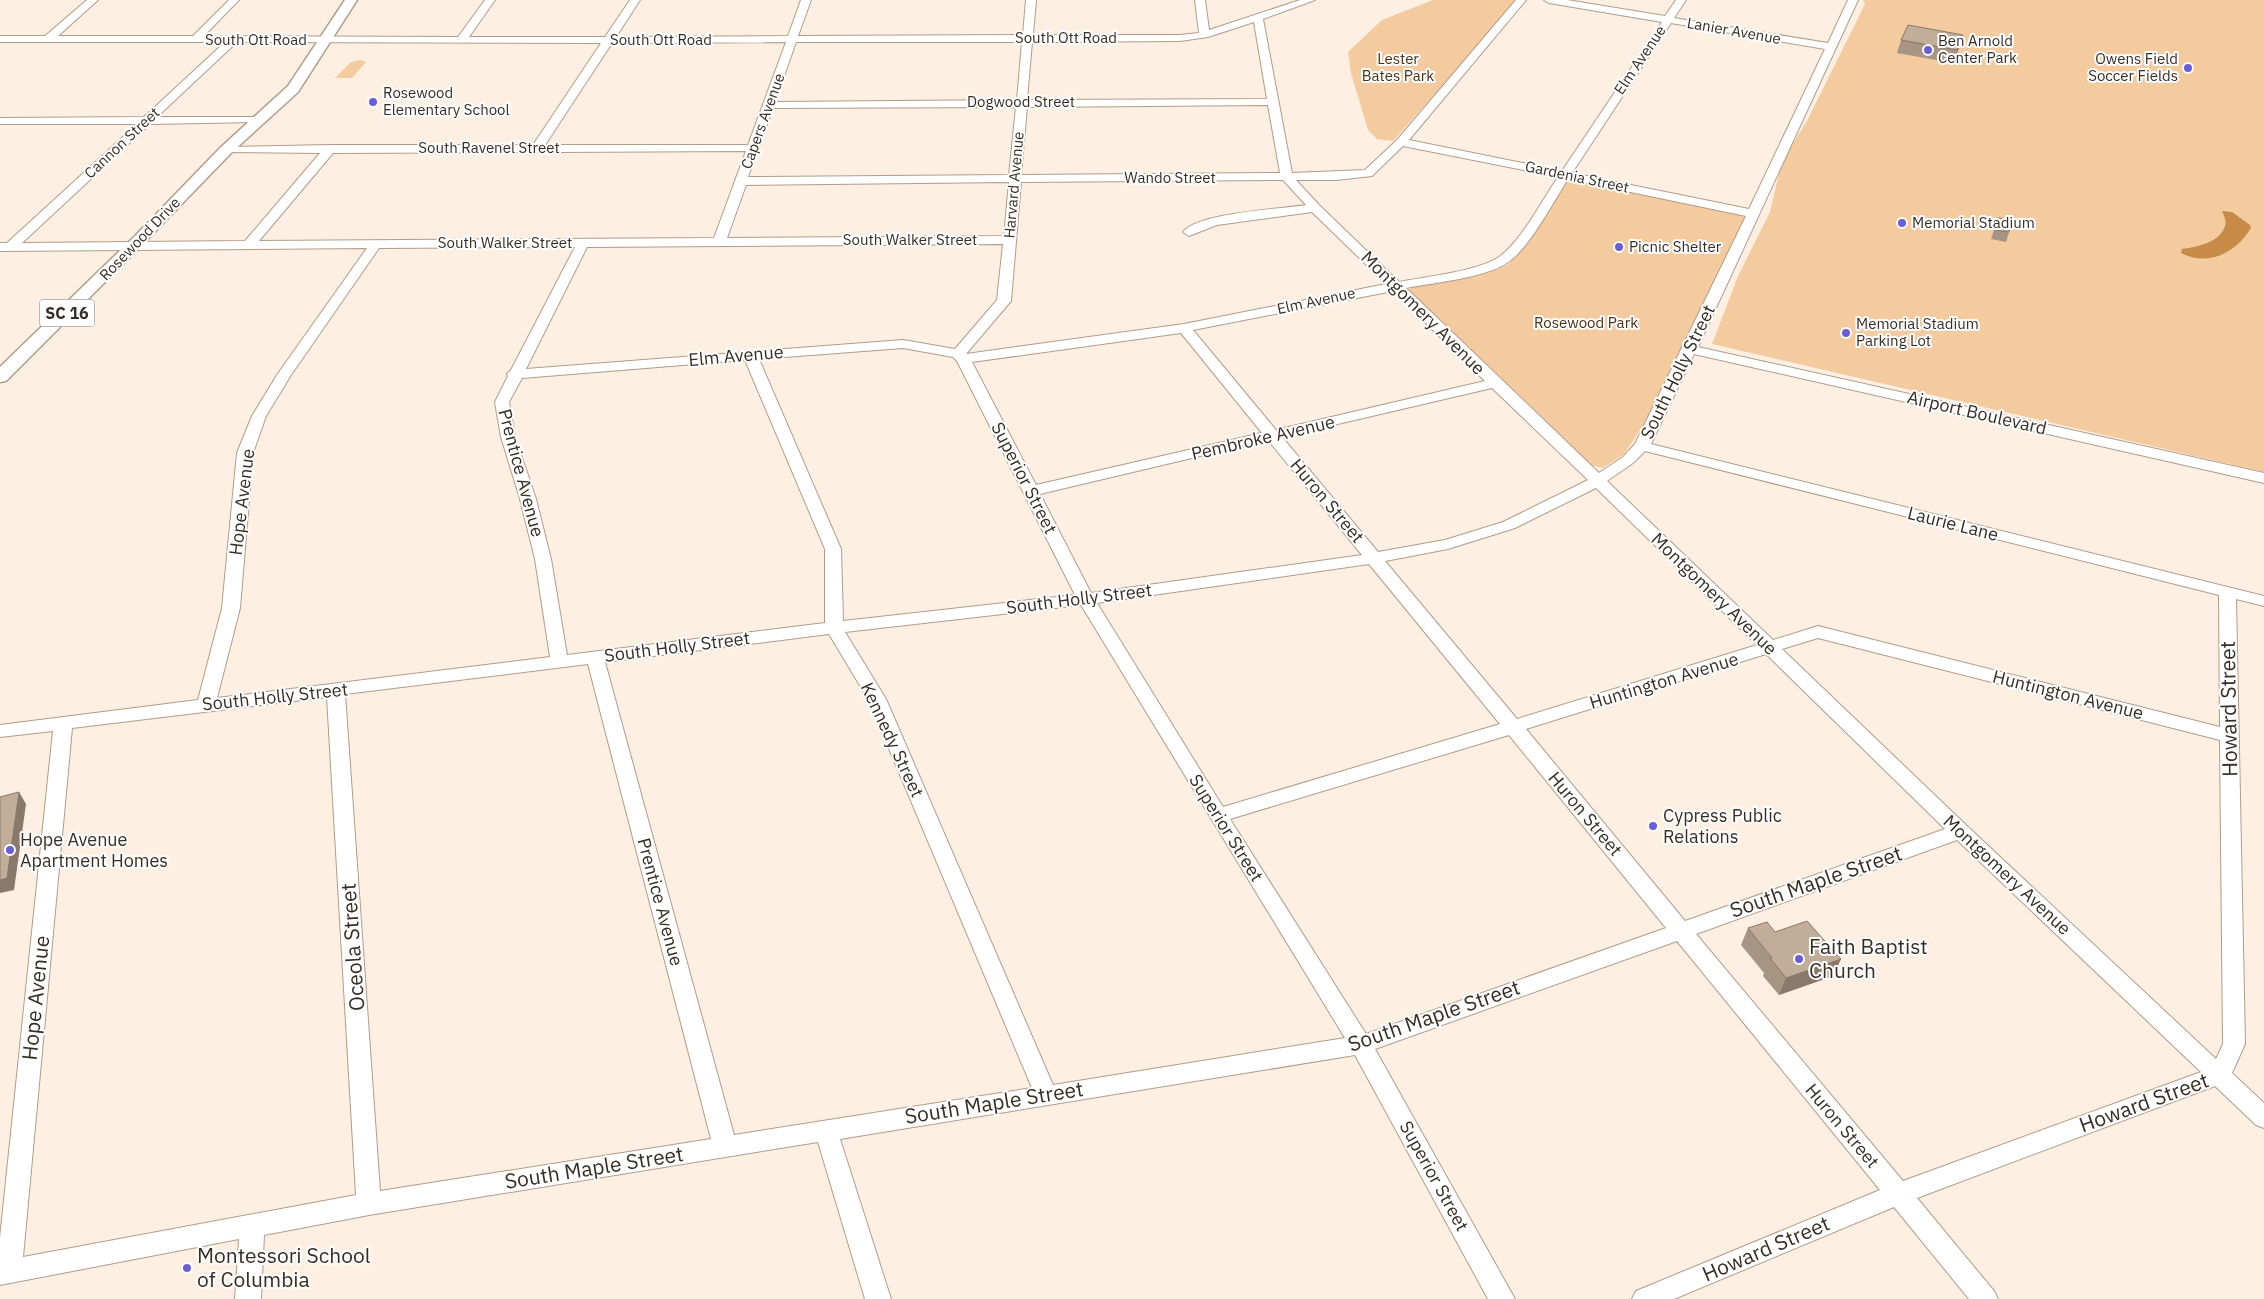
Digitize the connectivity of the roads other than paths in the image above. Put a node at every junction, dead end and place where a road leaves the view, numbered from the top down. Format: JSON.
{"nodes":[{"id":1,"x":93,"y":0,"type":"edge"},
{"id":2,"x":234,"y":0,"type":"edge"},
{"id":3,"x":352,"y":0,"type":"edge"},
{"id":4,"x":490,"y":0,"type":"edge"},
{"id":5,"x":635,"y":0,"type":"edge"},
{"id":6,"x":806,"y":0,"type":"edge"},
{"id":7,"x":1031,"y":0,"type":"edge"},
{"id":8,"x":1200,"y":0,"type":"edge"},
{"id":9,"x":1310,"y":0,"type":"edge"},
{"id":10,"x":1521,"y":0,"type":"edge"},
{"id":11,"x":1549,"y":0,"type":"edge"},
{"id":12,"x":1681,"y":0,"type":"edge"},
{"id":13,"x":1853,"y":0,"type":"edge"},
{"id":14,"x":1258,"y":18,"type":"junction"},
{"id":15,"x":1668,"y":19,"type":"junction"},
{"id":16,"x":1204,"y":35,"type":"junction"},
{"id":17,"x":1028,"y":38,"type":"junction"},
{"id":18,"x":48,"y":39,"type":"junction"},
{"id":19,"x":196,"y":39,"type":"junction"},
{"id":20,"x":792,"y":39,"type":"junction"},
{"id":21,"x":235,"y":40,"type":"junction"},
{"id":22,"x":326,"y":40,"type":"junction"},
{"id":23,"x":461,"y":40,"type":"junction"},
{"id":24,"x":607,"y":40,"type":"junction"},
{"id":25,"x":2,"y":41,"type":"edge"},
{"id":26,"x":1831,"y":47,"type":"junction"},
{"id":27,"x":1022,"y":102,"type":"junction"},
{"id":28,"x":1274,"y":102,"type":"junction"},
{"id":29,"x":768,"y":104,"type":"junction"},
{"id":30,"x":148,"y":120,"type":"junction"},
{"id":31,"x":257,"y":120,"type":"junction"},
{"id":32,"x":0,"y":121,"type":"edge"},
{"id":33,"x":1401,"y":142,"type":"junction"},
{"id":34,"x":331,"y":148,"type":"junction"},
{"id":35,"x":537,"y":148,"type":"junction"},
{"id":36,"x":753,"y":148,"type":"junction"},
{"id":37,"x":226,"y":150,"type":"junction"},
{"id":38,"x":1564,"y":173,"type":"junction"},
{"id":39,"x":1287,"y":177,"type":"junction"},
{"id":40,"x":1015,"y":179,"type":"junction"},
{"id":41,"x":741,"y":181,"type":"junction"},
{"id":42,"x":1315,"y":208,"type":"junction"},
{"id":43,"x":1752,"y":213,"type":"junction"},
{"id":44,"x":1189,"y":232,"type":"dead end"},
{"id":45,"x":1009,"y":240,"type":"junction"},
{"id":46,"x":719,"y":242,"type":"junction"},
{"id":47,"x":583,"y":243,"type":"junction"},
{"id":48,"x":376,"y":244,"type":"junction"},
{"id":49,"x":249,"y":245,"type":"junction"},
{"id":50,"x":133,"y":246,"type":"junction"},
{"id":51,"x":5,"y":247,"type":"edge"},
{"id":52,"x":1396,"y":285,"type":"junction"},
{"id":53,"x":1184,"y":328,"type":"junction"},
{"id":54,"x":1690,"y":349,"type":"junction"},
{"id":55,"x":750,"y":355,"type":"junction"},
{"id":56,"x":961,"y":356,"type":"junction"},
{"id":57,"x":514,"y":374,"type":"junction"},
{"id":58,"x":0,"y":377,"type":"edge"},
{"id":59,"x":1494,"y":384,"type":"junction"},
{"id":60,"x":1273,"y":436,"type":"junction"},
{"id":61,"x":1642,"y":446,"type":"junction"},
{"id":62,"x":2264,"y":478,"type":"edge"},
{"id":63,"x":1598,"y":481,"type":"junction"},
{"id":64,"x":1032,"y":491,"type":"junction"},
{"id":65,"x":1374,"y":558,"type":"junction"},
{"id":66,"x":2227,"y":592,"type":"junction"},
{"id":67,"x":1086,"y":599,"type":"junction"},
{"id":68,"x":2264,"y":601,"type":"edge"},
{"id":69,"x":834,"y":628,"type":"junction"},
{"id":70,"x":1769,"y":648,"type":"junction"},
{"id":71,"x":595,"y":657,"type":"junction"},
{"id":72,"x":559,"y":661,"type":"junction"},
{"id":73,"x":336,"y":691,"type":"junction"},
{"id":74,"x":206,"y":705,"type":"junction"},
{"id":75,"x":63,"y":724,"type":"junction"},
{"id":76,"x":1513,"y":727,"type":"junction"},
{"id":77,"x":0,"y":731,"type":"edge"},
{"id":78,"x":2229,"y":736,"type":"junction"},
{"id":79,"x":1218,"y":816,"type":"junction"},
{"id":80,"x":1960,"y":831,"type":"junction"},
{"id":81,"x":1680,"y":930,"type":"junction"},
{"id":82,"x":1361,"y":1044,"type":"junction"},
{"id":83,"x":2220,"y":1075,"type":"junction"},
{"id":84,"x":1046,"y":1094,"type":"junction"},
{"id":85,"x":2264,"y":1118,"type":"edge"},
{"id":86,"x":826,"y":1130,"type":"junction"},
{"id":87,"x":724,"y":1147,"type":"junction"},
{"id":88,"x":1898,"y":1194,"type":"junction"},
{"id":89,"x":369,"y":1204,"type":"junction"},
{"id":90,"x":252,"y":1227,"type":"junction"},
{"id":91,"x":4,"y":1272,"type":"edge"},
{"id":92,"x":248,"y":1299,"type":"edge"},
{"id":93,"x":878,"y":1299,"type":"edge"},
{"id":94,"x":1502,"y":1299,"type":"edge"},
{"id":95,"x":1645,"y":1299,"type":"edge"},
{"id":96,"x":1985,"y":1299,"type":"edge"}],
"edges":[{"from":1,"to":18,"type":"street"},
{"from":2,"to":19,"type":"street"},
{"from":3,"to":22,"type":"main road","name":"Rosewood Drive","number":"SC 16"},
{"from":4,"to":23,"type":"street"},
{"from":5,"to":24,"type":"street"},
{"from":6,"to":20,"type":"street","name":"Capers Avenue"},
{"from":7,"to":17,"type":"street","name":"Harvard Avenue"},
{"from":8,"to":16,"type":"street"},
{"from":9,"to":14,"type":"street","name":"South Ott Road"},
{"from":10,"to":33,"type":"street","name":"Wando Street"},
{"from":11,"to":15,"type":"street","name":"Lanier Avenue"},
{"from":12,"to":15,"type":"street","name":"Elm Avenue"},
{"from":13,"to":26,"type":"street","name":"South Holly Street"},
{"from":14,"to":16,"type":"street","name":"South Ott Road"},
{"from":14,"to":28,"type":"street"},
{"from":15,"to":26,"type":"street","name":"Lanier Avenue"},
{"from":15,"to":38,"type":"street","name":"Elm Avenue"},
{"from":16,"to":17,"type":"street","name":"South Ott Road"},
{"from":17,"to":20,"type":"street","name":"South Ott Road"},
{"from":17,"to":27,"type":"street","name":"Harvard Avenue"},
{"from":18,"to":19,"type":"street","name":"South Ott Road"},
{"from":18,"to":25,"type":"street","name":"South Ott Road"},
{"from":19,"to":21,"type":"street","name":"South Ott Road"},
{"from":20,"to":24,"type":"street","name":"South Ott Road"},
{"from":20,"to":29,"type":"street","name":"Capers Avenue"},
{"from":21,"to":22,"type":"street","name":"South Ott Road"},
{"from":21,"to":30,"type":"street","name":"Cannon Street"},
{"from":22,"to":23,"type":"street","name":"South Ott Road"},
{"from":22,"to":31,"type":"main road","name":"Rosewood Drive","number":"SC 16"},
{"from":23,"to":24,"type":"street","name":"South Ott Road"},
{"from":24,"to":35,"type":"street"},
{"from":26,"to":43,"type":"street","name":"South Holly Street"},
{"from":27,"to":28,"type":"street","name":"Dogwood Street"},
{"from":27,"to":29,"type":"street","name":"Dogwood Street"},
{"from":27,"to":40,"type":"street","name":"Harvard Avenue"},
{"from":28,"to":39,"type":"street"},
{"from":29,"to":36,"type":"street","name":"Capers Avenue"},
{"from":30,"to":31,"type":"street"},
{"from":30,"to":32,"type":"street"},
{"from":30,"to":51,"type":"street","name":"Cannon Street"},
{"from":31,"to":37,"type":"main road","name":"Rosewood Drive","number":"SC 16"},
{"from":33,"to":38,"type":"street","name":"Gardenia Street"},
{"from":33,"to":39,"type":"street","name":"Wando Street"},
{"from":34,"to":35,"type":"street","name":"South Ravenel Street"},
{"from":34,"to":37,"type":"street","name":"South Ravenel Street"},
{"from":34,"to":49,"type":"street"},
{"from":35,"to":36,"type":"street","name":"South Ravenel Street"},
{"from":36,"to":41,"type":"street","name":"Capers Avenue"},
{"from":37,"to":50,"type":"main road","name":"Rosewood Drive","number":"SC 16"},
{"from":38,"to":43,"type":"street","name":"Gardenia Street"},
{"from":38,"to":52,"type":"street","name":"Elm Avenue"},
{"from":39,"to":40,"type":"street","name":"Wando Street"},
{"from":39,"to":42,"type":"street","name":"Montgomery Avenue"},
{"from":40,"to":41,"type":"street","name":"Wando Street"},
{"from":40,"to":45,"type":"street","name":"Harvard Avenue"},
{"from":41,"to":46,"type":"street","name":"Capers Avenue"},
{"from":42,"to":44,"type":"street"},
{"from":42,"to":52,"type":"street","name":"Montgomery Avenue"},
{"from":43,"to":54,"type":"street","name":"South Holly Street"},
{"from":45,"to":46,"type":"street","name":"South Walker Street"},
{"from":45,"to":56,"type":"street","name":"Harvard Avenue"},
{"from":46,"to":47,"type":"street","name":"South Walker Street"},
{"from":47,"to":48,"type":"street","name":"South Walker Street"},
{"from":47,"to":57,"type":"street","name":"Prentice Avenue"},
{"from":48,"to":49,"type":"street","name":"South Walker Street"},
{"from":48,"to":74,"type":"street","name":"Hope Avenue"},
{"from":49,"to":50,"type":"street","name":"South Walker Street"},
{"from":50,"to":51,"type":"street","name":"South Walker Street"},
{"from":50,"to":58,"type":"main road","name":"Rosewood Drive","number":"SC 16"},
{"from":52,"to":53,"type":"street","name":"Elm Avenue"},
{"from":52,"to":59,"type":"street","name":"Montgomery Avenue"},
{"from":53,"to":56,"type":"street","name":"Elm Avenue"},
{"from":53,"to":60,"type":"street","name":"Huron Street"},
{"from":54,"to":61,"type":"street","name":"South Holly Street"},
{"from":54,"to":62,"type":"street","name":"Airport Boulevard"},
{"from":55,"to":56,"type":"street","name":"Elm Avenue"},
{"from":55,"to":57,"type":"street","name":"Elm Avenue"},
{"from":55,"to":69,"type":"street"},
{"from":56,"to":64,"type":"street","name":"Superior Street"},
{"from":57,"to":72,"type":"street","name":"Prentice Avenue"},
{"from":59,"to":60,"type":"street","name":"Pembroke Avenue"},
{"from":59,"to":63,"type":"street","name":"Montgomery Avenue"},
{"from":60,"to":64,"type":"street","name":"Pembroke Avenue"},
{"from":60,"to":65,"type":"street","name":"Huron Street"},
{"from":61,"to":63,"type":"street","name":"South Holly Street"},
{"from":61,"to":66,"type":"street","name":"Laurie Lane"},
{"from":63,"to":65,"type":"street","name":"South Holly Street"},
{"from":63,"to":70,"type":"street","name":"Montgomery Avenue"},
{"from":64,"to":67,"type":"street","name":"Superior Street"},
{"from":65,"to":67,"type":"street","name":"South Holly Street"},
{"from":65,"to":76,"type":"street","name":"Huron Street"},
{"from":66,"to":68,"type":"street","name":"Laurie Lane"},
{"from":66,"to":78,"type":"street","name":"Howard Street"},
{"from":67,"to":69,"type":"street","name":"South Holly Street"},
{"from":67,"to":79,"type":"street","name":"Superior Street"},
{"from":69,"to":71,"type":"street","name":"South Holly Street"},
{"from":69,"to":84,"type":"street","name":"Kennedy Street"},
{"from":70,"to":76,"type":"street","name":"Huntington Avenue"},
{"from":70,"to":78,"type":"street","name":"Huntington Avenue"},
{"from":70,"to":80,"type":"street","name":"Montgomery Avenue"},
{"from":71,"to":72,"type":"street","name":"South Holly Street"},
{"from":71,"to":87,"type":"street","name":"Prentice Avenue"},
{"from":72,"to":73,"type":"street","name":"South Holly Street"},
{"from":73,"to":74,"type":"street","name":"South Holly Street"},
{"from":73,"to":89,"type":"street","name":"Oceola Street"},
{"from":74,"to":75,"type":"street","name":"South Holly Street"},
{"from":75,"to":77,"type":"street","name":"South Holly Street"},
{"from":75,"to":91,"type":"street","name":"Hope Avenue"},
{"from":76,"to":79,"type":"street","name":"Huntington Avenue"},
{"from":76,"to":81,"type":"street","name":"Huron Street"},
{"from":78,"to":83,"type":"street","name":"Howard Street"},
{"from":79,"to":82,"type":"street","name":"Superior Street"},
{"from":80,"to":81,"type":"street","name":"South Maple Street"},
{"from":80,"to":83,"type":"street","name":"Montgomery Avenue"},
{"from":81,"to":82,"type":"street","name":"South Maple Street"},
{"from":81,"to":88,"type":"street","name":"Huron Street"},
{"from":82,"to":84,"type":"street","name":"South Maple Street"},
{"from":82,"to":94,"type":"street","name":"Superior Street"},
{"from":83,"to":85,"type":"street","name":"Montgomery Avenue"},
{"from":83,"to":88,"type":"street","name":"Howard Street"},
{"from":84,"to":86,"type":"street","name":"South Maple Street"},
{"from":86,"to":87,"type":"street","name":"South Maple Street"},
{"from":86,"to":93,"type":"street"},
{"from":87,"to":89,"type":"street","name":"South Maple Street"},
{"from":88,"to":95,"type":"street","name":"Howard Street"},
{"from":88,"to":96,"type":"street","name":"Huron Street"},
{"from":89,"to":90,"type":"street","name":"South Maple Street"},
{"from":90,"to":91,"type":"street","name":"South Maple Street"},
{"from":90,"to":92,"type":"street"}]}
